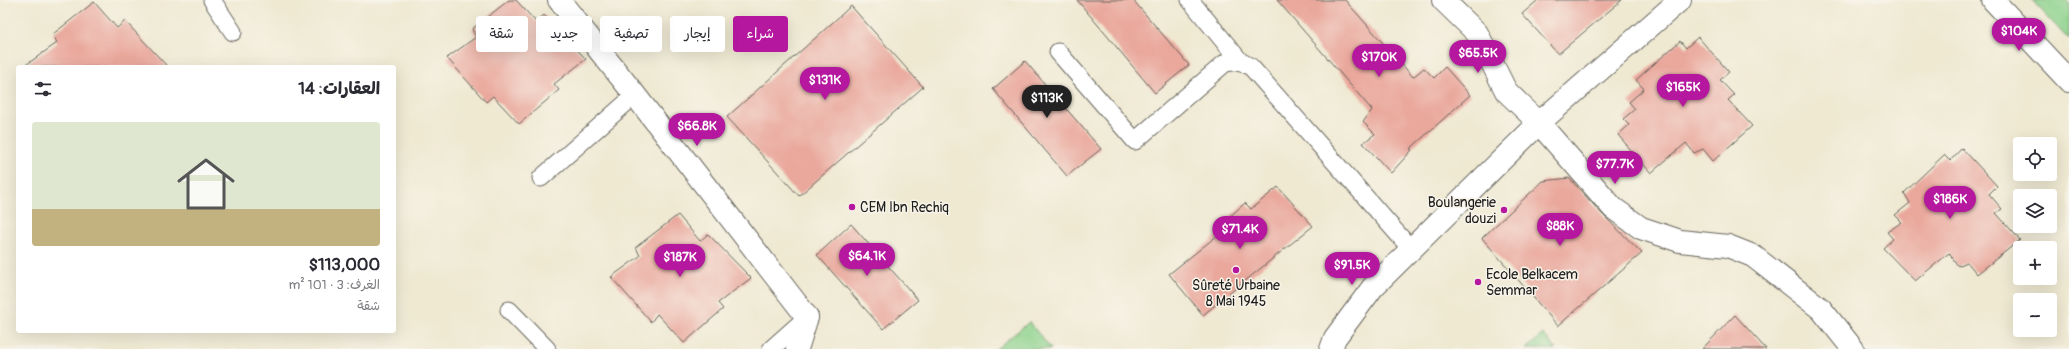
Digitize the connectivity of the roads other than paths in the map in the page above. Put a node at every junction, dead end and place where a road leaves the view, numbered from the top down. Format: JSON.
{"nodes":[{"id":1,"x":212,"y":0,"type":"edge"},
{"id":2,"x":559,"y":0,"type":"edge"},
{"id":3,"x":1190,"y":0,"type":"edge"},
{"id":4,"x":1443,"y":0,"type":"edge"},
{"id":5,"x":1680,"y":0,"type":"edge"},
{"id":6,"x":1993,"y":0,"type":"edge"},
{"id":7,"x":233,"y":32,"type":"dead end"},
{"id":8,"x":1058,"y":52,"type":"dead end"},
{"id":9,"x":1240,"y":61,"type":"junction"},
{"id":10,"x":2069,"y":81,"type":"edge"},
{"id":11,"x":635,"y":95,"type":"junction"},
{"id":12,"x":1539,"y":122,"type":"junction"},
{"id":13,"x":541,"y":178,"type":"dead end"},
{"id":14,"x":1410,"y":249,"type":"junction"},
{"id":15,"x":509,"y":310,"type":"dead end"},
{"id":16,"x":807,"y":317,"type":"junction"},
{"id":17,"x":547,"y":349,"type":"edge"},
{"id":18,"x":771,"y":349,"type":"edge"},
{"id":19,"x":796,"y":349,"type":"edge"},
{"id":20,"x":1331,"y":349,"type":"edge"},
{"id":21,"x":1853,"y":349,"type":"edge"}],
"edges":[{"from":1,"to":7,"type":"lane"},
{"from":2,"to":11,"type":"street"},
{"from":3,"to":9,"type":"lane"},
{"from":4,"to":12,"type":"street"},
{"from":5,"to":12,"type":"street"},
{"from":6,"to":10,"type":"street"},
{"from":8,"to":9,"type":"lane"},
{"from":9,"to":14,"type":"lane"},
{"from":11,"to":13,"type":"lane"},
{"from":11,"to":16,"type":"street"},
{"from":12,"to":14,"type":"street"},
{"from":12,"to":21,"type":"street"},
{"from":14,"to":20,"type":"street"},
{"from":15,"to":17,"type":"lane"},
{"from":16,"to":18,"type":"lane"},
{"from":16,"to":19,"type":"street"}]}
